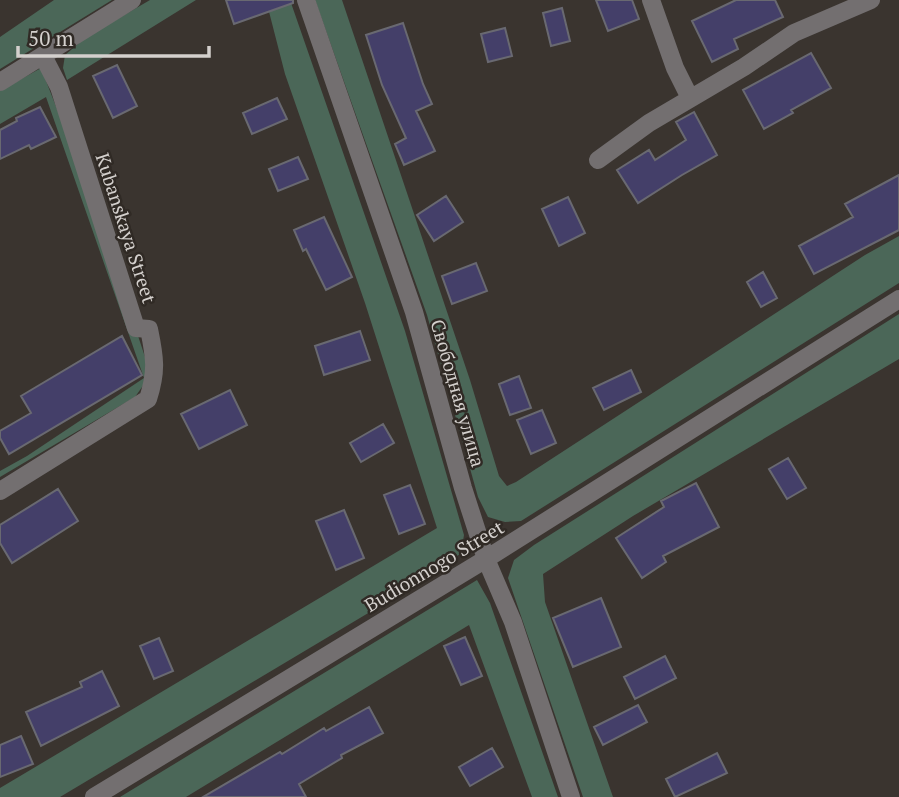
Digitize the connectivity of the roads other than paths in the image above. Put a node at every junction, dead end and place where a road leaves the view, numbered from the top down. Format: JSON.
{"nodes":[{"id":1,"x":132,"y":0,"type":"edge"},
{"id":2,"x":306,"y":0,"type":"edge"},
{"id":3,"x":651,"y":0,"type":"edge"},
{"id":4,"x":871,"y":0,"type":"edge"},
{"id":5,"x":43,"y":56,"type":"junction"},
{"id":6,"x":0,"y":82,"type":"edge"},
{"id":7,"x":690,"y":98,"type":"junction"},
{"id":8,"x":598,"y":159,"type":"dead end"},
{"id":9,"x":899,"y":299,"type":"edge"},
{"id":10,"x":0,"y":491,"type":"edge"},
{"id":11,"x":486,"y":559,"type":"junction"},
{"id":12,"x":94,"y":797,"type":"edge"},
{"id":13,"x":571,"y":797,"type":"edge"}],
"edges":[{"from":1,"to":5,"type":"street"},
{"from":2,"to":11,"type":"street","name":"Свободная улица"},
{"from":3,"to":7,"type":"street"},
{"from":4,"to":7,"type":"street"},
{"from":5,"to":6,"type":"street"},
{"from":5,"to":10,"type":"street","name":"Kubanskaya Street"},
{"from":7,"to":8,"type":"street"},
{"from":9,"to":11,"type":"street","name":"Budionnogo Street"},
{"from":11,"to":12,"type":"street","name":"Budionnogo Street"},
{"from":11,"to":13,"type":"street","name":"Свободная улица"}]}
